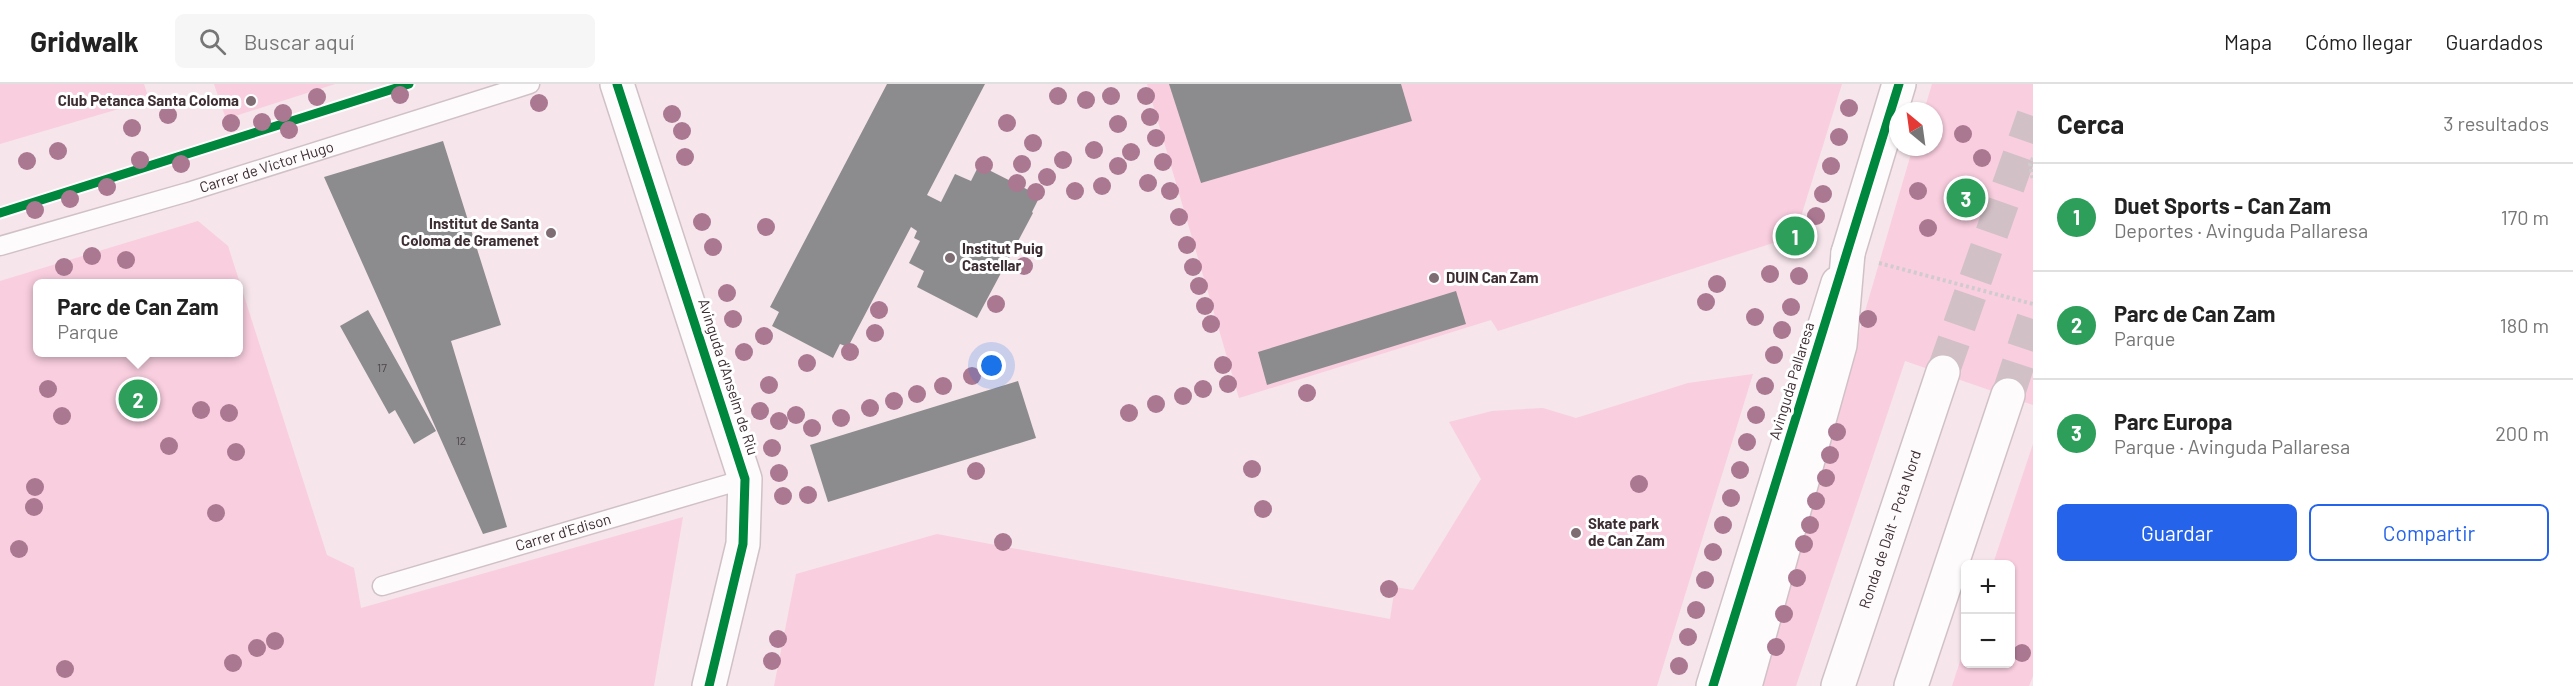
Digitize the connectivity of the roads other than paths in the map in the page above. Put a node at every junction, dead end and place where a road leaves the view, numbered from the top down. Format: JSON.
{"nodes":[{"id":1,"x":530,"y":84,"type":"edge"},
{"id":2,"x":616,"y":84,"type":"edge"},
{"id":3,"x":1899,"y":84,"type":"edge"},
{"id":4,"x":0,"y":246,"type":"edge"},
{"id":5,"x":1848,"y":253,"type":"junction"},
{"id":6,"x":1943,"y":372,"type":"tunnel mouth"},
{"id":7,"x":2008,"y":395,"type":"tunnel mouth"},
{"id":8,"x":746,"y":479,"type":"junction"},
{"id":9,"x":382,"y":586,"type":"dead end"},
{"id":10,"x":710,"y":686,"type":"edge"},
{"id":11,"x":1713,"y":686,"type":"edge"},
{"id":12,"x":1745,"y":686,"type":"edge"},
{"id":13,"x":1838,"y":686,"type":"edge"},
{"id":14,"x":1911,"y":686,"type":"edge"}],
"edges":[{"from":1,"to":4,"type":"lane","name":"Carrer de Victor Hugo"},
{"from":2,"to":8,"type":"main road","name":"Avinguda d'Anselm de Riu"},
{"from":3,"to":5,"type":"main road","name":"Avinguda Pallaresa"},
{"from":5,"to":11,"type":"main road","name":"Avinguda Pallaresa"},
{"from":5,"to":12,"type":"main road"},
{"from":6,"to":13,"type":"main road","name":"Ronda de Dalt - Pota Nord"},
{"from":7,"to":14,"type":"main road"},
{"from":8,"to":9,"type":"lane","name":"Carrer d'Edison"},
{"from":8,"to":10,"type":"main road","name":"Avinguda d'Anselm de Riu"}]}
